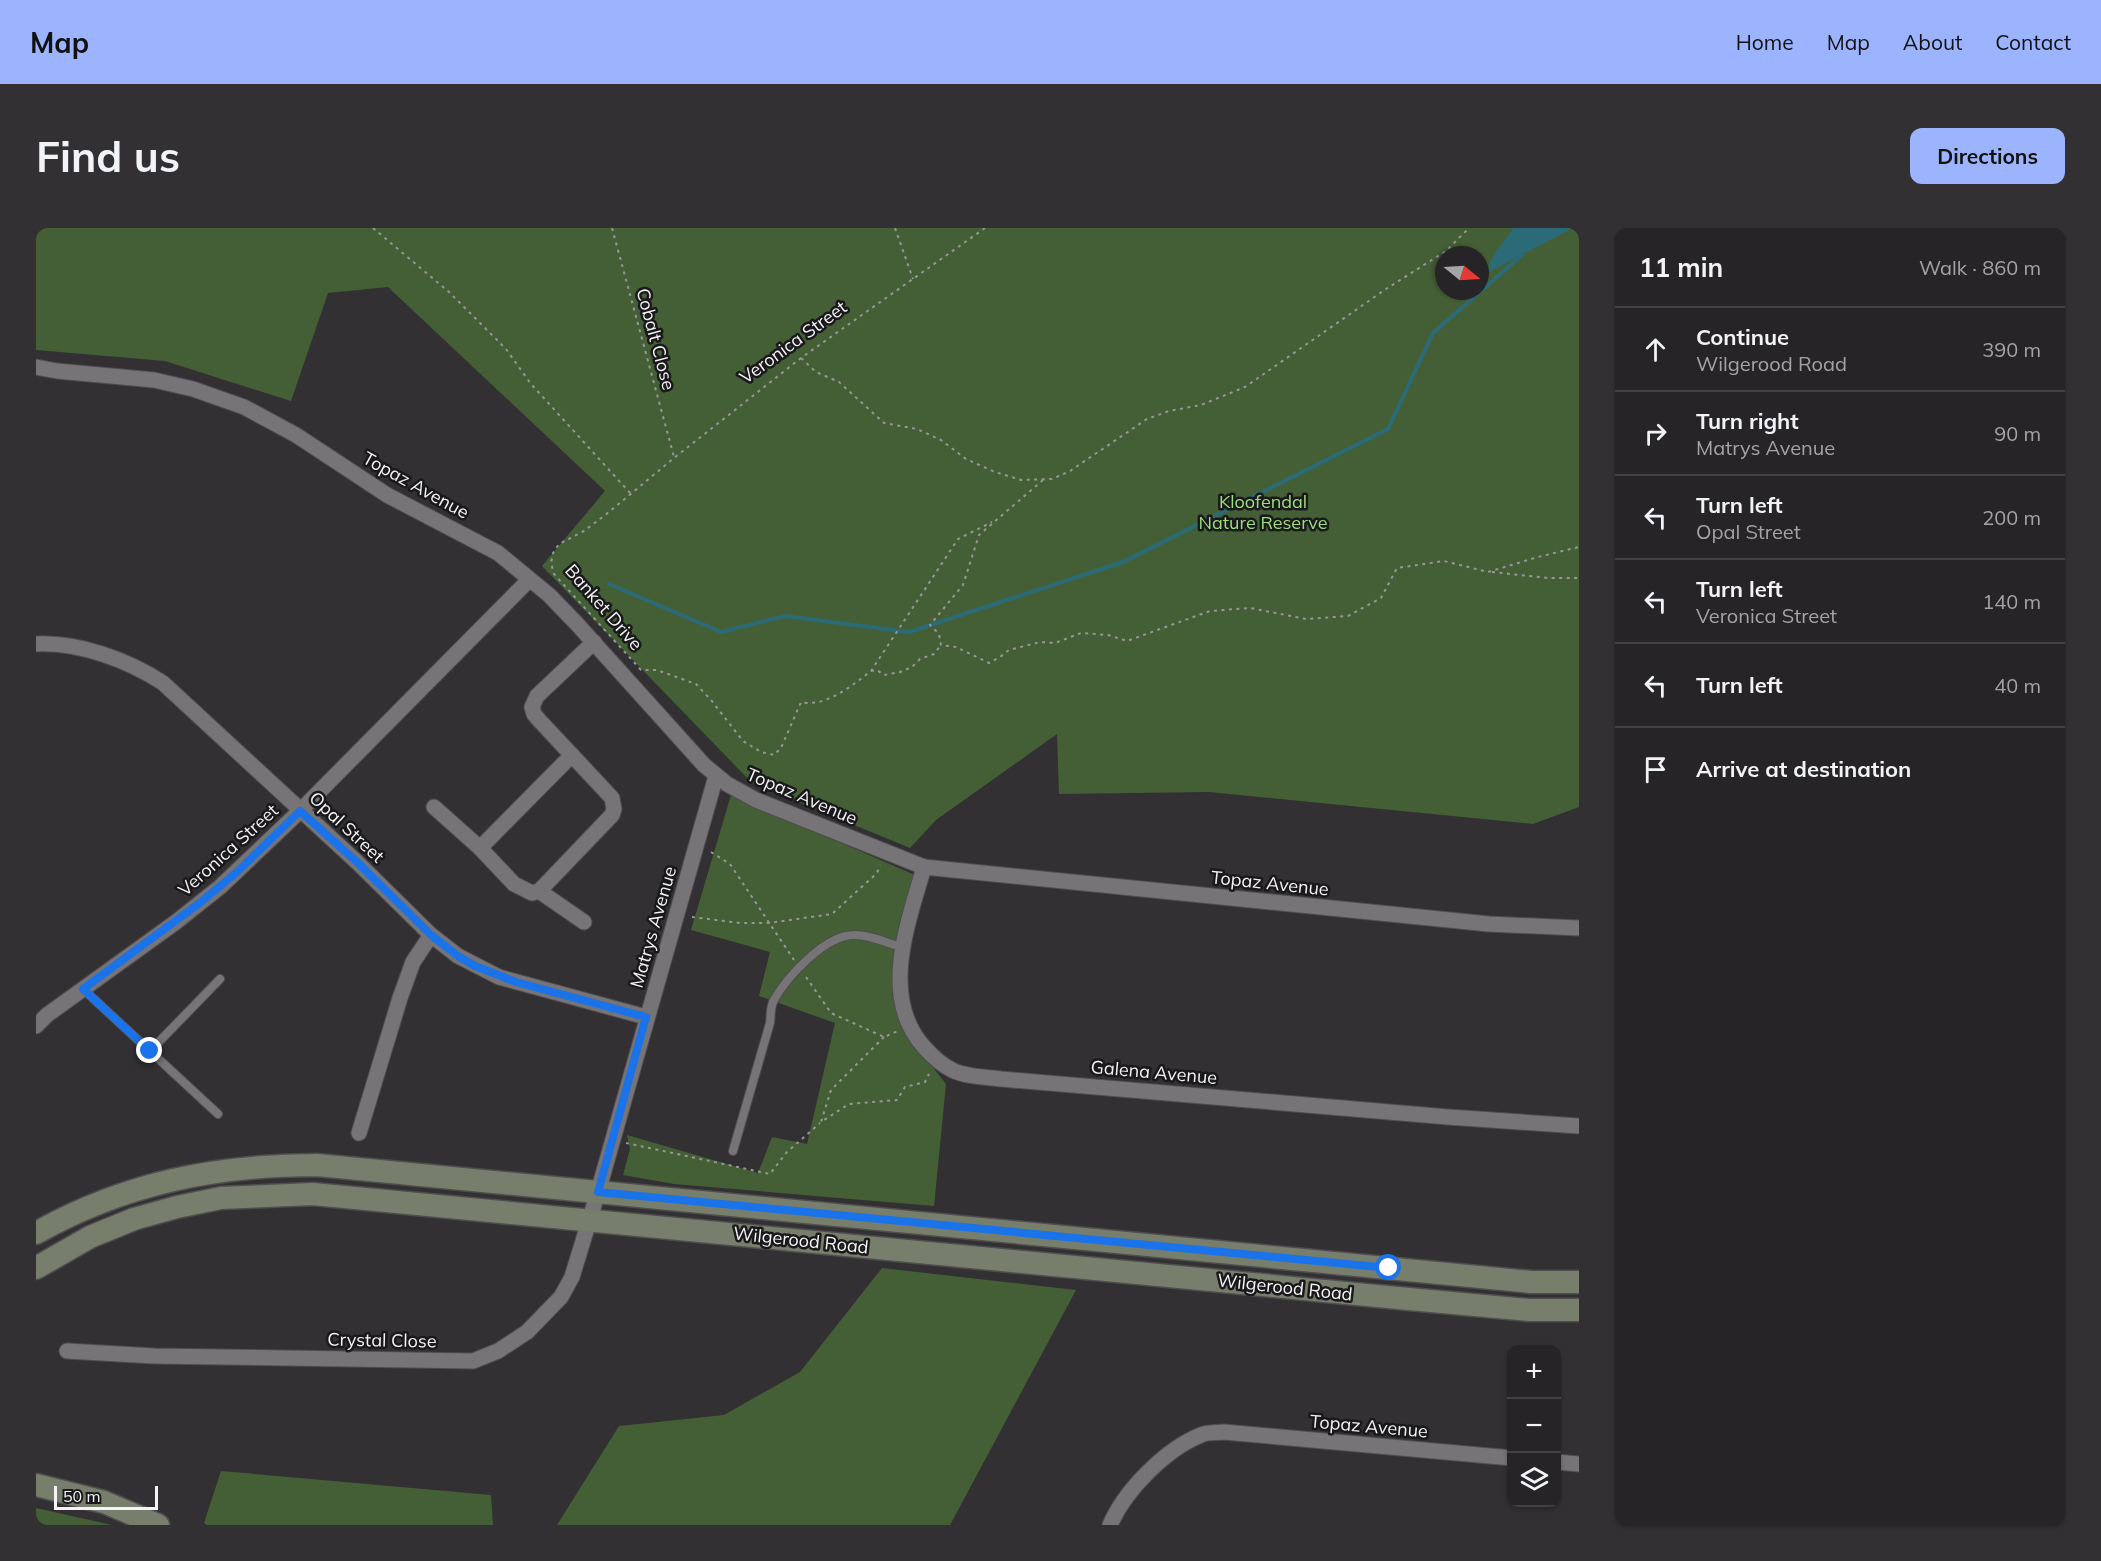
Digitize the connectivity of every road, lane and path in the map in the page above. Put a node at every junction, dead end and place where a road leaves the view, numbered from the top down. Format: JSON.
{"nodes":[{"id":1,"x":373,"y":228,"type":"edge"},
{"id":2,"x":612,"y":228,"type":"edge"},
{"id":3,"x":895,"y":228,"type":"edge"},
{"id":4,"x":985,"y":228,"type":"edge"},
{"id":5,"x":1469,"y":228,"type":"edge"},
{"id":6,"x":913,"y":280,"type":"junction"},
{"id":7,"x":801,"y":358,"type":"junction"},
{"id":8,"x":36,"y":368,"type":"edge"},
{"id":9,"x":674,"y":458,"type":"junction"},
{"id":10,"x":1043,"y":480,"type":"junction"},
{"id":11,"x":631,"y":494,"type":"junction"},
{"id":12,"x":992,"y":522,"type":"junction"},
{"id":13,"x":1579,"y":547,"type":"edge"},
{"id":14,"x":1488,"y":572,"type":"junction"},
{"id":15,"x":1579,"y":578,"type":"edge"},
{"id":16,"x":529,"y":580,"type":"junction"},
{"id":17,"x":594,"y":642,"type":"junction"},
{"id":18,"x":36,"y":644,"type":"edge"},
{"id":19,"x":941,"y":645,"type":"junction"},
{"id":20,"x":871,"y":671,"type":"junction"},
{"id":21,"x":572,"y":754,"type":"junction"},
{"id":22,"x":716,"y":776,"type":"junction"},
{"id":23,"x":434,"y":807,"type":"dead end"},
{"id":24,"x":300,"y":811,"type":"junction"},
{"id":25,"x":696,"y":844,"type":"junction"},
{"id":26,"x":480,"y":848,"type":"junction"},
{"id":27,"x":884,"y":852,"type":"junction"},
{"id":28,"x":924,"y":867,"type":"junction"},
{"id":29,"x":539,"y":891,"type":"junction"},
{"id":30,"x":677,"y":915,"type":"junction"},
{"id":31,"x":584,"y":922,"type":"dead end"},
{"id":32,"x":769,"y":923,"type":"junction"},
{"id":33,"x":1579,"y":928,"type":"edge"},
{"id":34,"x":431,"y":935,"type":"junction"},
{"id":35,"x":903,"y":948,"type":"junction"},
{"id":36,"x":799,"y":968,"type":"junction"},
{"id":37,"x":220,"y":979,"type":"dead end"},
{"id":38,"x":83,"y":989,"type":"junction"},
{"id":39,"x":646,"y":1017,"type":"junction"},
{"id":40,"x":36,"y":1026,"type":"edge"},
{"id":41,"x":909,"y":1027,"type":"junction"},
{"id":42,"x":884,"y":1036,"type":"junction"},
{"id":43,"x":150,"y":1051,"type":"junction"},
{"id":44,"x":936,"y":1060,"type":"junction"},
{"id":45,"x":218,"y":1114,"type":"dead end"},
{"id":46,"x":1579,"y":1126,"type":"edge"},
{"id":47,"x":359,"y":1133,"type":"dead end"},
{"id":48,"x":734,"y":1151,"type":"dead end"},
{"id":49,"x":598,"y":1192,"type":"junction"},
{"id":50,"x":589,"y":1220,"type":"junction"},
{"id":51,"x":36,"y":1233,"type":"edge"},
{"id":52,"x":37,"y":1268,"type":"edge"},
{"id":53,"x":1579,"y":1282,"type":"edge"},
{"id":54,"x":1579,"y":1310,"type":"edge"},
{"id":55,"x":67,"y":1351,"type":"dead end"},
{"id":56,"x":1507,"y":1458,"type":"edge"},
{"id":57,"x":1561,"y":1462,"type":"edge"},
{"id":58,"x":1579,"y":1464,"type":"edge"},
{"id":59,"x":36,"y":1485,"type":"edge"},
{"id":60,"x":158,"y":1525,"type":"edge"},
{"id":61,"x":1110,"y":1525,"type":"edge"}],
"edges":[{"from":1,"to":11,"type":"path"},
{"from":2,"to":9,"type":"path","name":"Cobalt Close"},
{"from":3,"to":6,"type":"path"},
{"from":4,"to":6,"type":"path","name":"Veronica Street"},
{"from":5,"to":10,"type":"path"},
{"from":6,"to":7,"type":"path","name":"Veronica Street"},
{"from":7,"to":9,"type":"path","name":"Veronica Street"},
{"from":7,"to":10,"type":"path"},
{"from":8,"to":16,"type":"street","name":"Topaz Avenue"},
{"from":9,"to":11,"type":"path","name":"Veronica Street"},
{"from":10,"to":12,"type":"path"},
{"from":11,"to":20,"type":"path","name":"Banket Drive"},
{"from":12,"to":19,"type":"path"},
{"from":12,"to":20,"type":"path","name":"Banket Drive"},
{"from":13,"to":14,"type":"path"},
{"from":14,"to":15,"type":"path"},
{"from":14,"to":19,"type":"path"},
{"from":16,"to":17,"type":"street","name":"Topaz Avenue"},
{"from":16,"to":24,"type":"street","name":"Veronica Street"},
{"from":17,"to":21,"type":"street"},
{"from":17,"to":22,"type":"street","name":"Topaz Avenue"},
{"from":18,"to":24,"type":"street","name":"Opal Street"},
{"from":19,"to":20,"type":"path"},
{"from":21,"to":26,"type":"street"},
{"from":21,"to":29,"type":"street"},
{"from":22,"to":25,"type":"street","name":"Matrys Avenue"},
{"from":22,"to":27,"type":"street","name":"Topaz Avenue"},
{"from":23,"to":26,"type":"street"},
{"from":24,"to":34,"type":"street","name":"Opal Street"},
{"from":24,"to":38,"type":"street","name":"Veronica Street"},
{"from":25,"to":30,"type":"street","name":"Matrys Avenue"},
{"from":25,"to":32,"type":"path"},
{"from":26,"to":29,"type":"street"},
{"from":27,"to":28,"type":"street","name":"Topaz Avenue"},
{"from":27,"to":32,"type":"path"},
{"from":28,"to":33,"type":"street","name":"Topaz Avenue"},
{"from":28,"to":35,"type":"street","name":"Galena Avenue"},
{"from":29,"to":31,"type":"street"},
{"from":30,"to":32,"type":"path"},
{"from":30,"to":39,"type":"street","name":"Matrys Avenue"},
{"from":32,"to":36,"type":"path"},
{"from":34,"to":39,"type":"street","name":"Opal Street"},
{"from":34,"to":47,"type":"street"},
{"from":35,"to":36,"type":"lane"},
{"from":35,"to":41,"type":"street","name":"Galena Avenue"},
{"from":36,"to":42,"type":"path"},
{"from":36,"to":48,"type":"lane"},
{"from":37,"to":43,"type":"lane"},
{"from":38,"to":40,"type":"street","name":"Veronica Street"},
{"from":38,"to":43,"type":"lane"},
{"from":39,"to":49,"type":"street","name":"Matrys Avenue"},
{"from":41,"to":42,"type":"path"},
{"from":41,"to":44,"type":"street","name":"Galena Avenue"},
{"from":42,"to":44,"type":"path"},
{"from":43,"to":45,"type":"lane"},
{"from":44,"to":46,"type":"street","name":"Galena Avenue"},
{"from":49,"to":50,"type":"street","name":"Crystal Close"},
{"from":49,"to":51,"type":"street","name":"Wilgerood Road"},
{"from":49,"to":53,"type":"street","name":"Wilgerood Road"},
{"from":50,"to":52,"type":"street","name":"Wilgerood Road"},
{"from":50,"to":54,"type":"street","name":"Wilgerood Road"},
{"from":50,"to":55,"type":"street","name":"Crystal Close"},
{"from":56,"to":61,"type":"street","name":"Topaz Avenue"},
{"from":57,"to":58,"type":"street"},
{"from":59,"to":60,"type":"street"}]}
